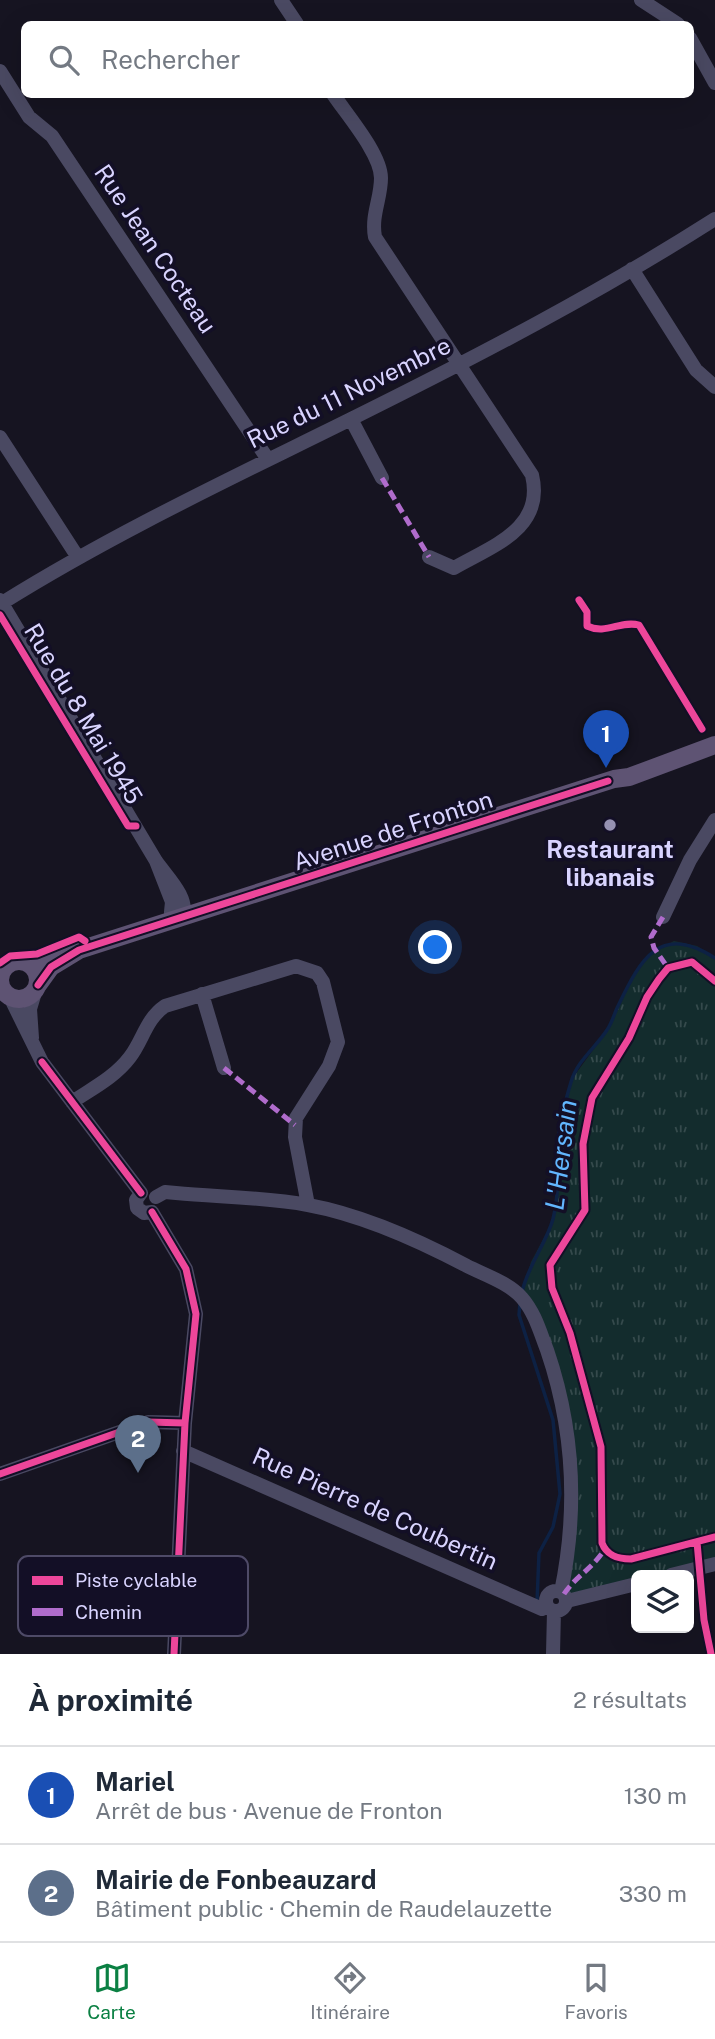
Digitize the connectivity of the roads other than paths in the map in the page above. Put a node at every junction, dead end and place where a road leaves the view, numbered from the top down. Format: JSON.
{"nodes":[{"id":1,"x":281,"y":0,"type":"edge"},
{"id":2,"x":641,"y":0,"type":"edge"},
{"id":3,"x":296,"y":21,"type":"edge"},
{"id":4,"x":673,"y":21,"type":"edge"},
{"id":5,"x":694,"y":44,"type":"edge"},
{"id":6,"x":0,"y":72,"type":"edge"},
{"id":7,"x":715,"y":83,"type":"edge"},
{"id":8,"x":336,"y":98,"type":"edge"},
{"id":9,"x":715,"y":219,"type":"edge"},
{"id":10,"x":632,"y":269,"type":"junction"},
{"id":11,"x":460,"y":364,"type":"junction"},
{"id":12,"x":715,"y":387,"type":"edge"},
{"id":13,"x":351,"y":419,"type":"junction"},
{"id":14,"x":0,"y":437,"type":"edge"},
{"id":15,"x":267,"y":458,"type":"junction"},
{"id":16,"x":382,"y":478,"type":"dead end"},
{"id":17,"x":77,"y":556,"type":"junction"},
{"id":18,"x":429,"y":557,"type":"dead end"},
{"id":19,"x":1,"y":602,"type":"edge"},
{"id":20,"x":715,"y":736,"type":"edge"},
{"id":21,"x":715,"y":746,"type":"edge"},
{"id":22,"x":611,"y":780,"type":"junction"},
{"id":23,"x":715,"y":820,"type":"edge"},
{"id":24,"x":183,"y":917,"type":"junction"},
{"id":25,"x":663,"y":917,"type":"dead end"},
{"id":26,"x":29,"y":964,"type":"junction"},
{"id":27,"x":3,"y":968,"type":"edge"},
{"id":28,"x":37,"y":987,"type":"junction"},
{"id":29,"x":4,"y":990,"type":"edge"},
{"id":30,"x":202,"y":993,"type":"junction"},
{"id":31,"x":42,"y":1062,"type":"junction"},
{"id":32,"x":224,"y":1068,"type":"dead end"},
{"id":33,"x":72,"y":1102,"type":"junction"},
{"id":34,"x":148,"y":1195,"type":"junction"},
{"id":35,"x":308,"y":1205,"type":"junction"},
{"id":36,"x":185,"y":1423,"type":"junction"},
{"id":37,"x":183,"y":1451,"type":"junction"},
{"id":38,"x":0,"y":1474,"type":"edge"},
{"id":39,"x":178,"y":1556,"type":"edge"},
{"id":40,"x":715,"y":1564,"type":"edge"},
{"id":41,"x":691,"y":1570,"type":"edge"},
{"id":42,"x":631,"y":1585,"type":"edge"},
{"id":43,"x":564,"y":1596,"type":"junction"},
{"id":44,"x":550,"y":1609,"type":"junction"},
{"id":45,"x":175,"y":1636,"type":"edge"},
{"id":46,"x":174,"y":1654,"type":"edge"},
{"id":47,"x":553,"y":1654,"type":"edge"}],
"edges":[{"from":1,"to":3,"type":"street"},
{"from":2,"to":4,"type":"street"},
{"from":5,"to":7,"type":"street"},
{"from":6,"to":15,"type":"street","name":"Rue Jean Cocteau"},
{"from":8,"to":11,"type":"street"},
{"from":9,"to":10,"type":"street","name":"Rue du 11 Novembre"},
{"from":10,"to":11,"type":"street","name":"Rue du 11 Novembre"},
{"from":10,"to":12,"type":"street"},
{"from":11,"to":13,"type":"street","name":"Rue du 11 Novembre"},
{"from":11,"to":18,"type":"street"},
{"from":13,"to":15,"type":"street","name":"Rue du 11 Novembre"},
{"from":13,"to":16,"type":"street"},
{"from":14,"to":17,"type":"street"},
{"from":15,"to":17,"type":"street","name":"Rue du 11 Novembre"},
{"from":17,"to":19,"type":"street","name":"Rue du 11 Novembre"},
{"from":19,"to":24,"type":"street","name":"Rue du 8 Mai 1945"},
{"from":20,"to":22,"type":"main road","name":"Avenue de Fronton"},
{"from":21,"to":22,"type":"main road","name":"Avenue de Fronton"},
{"from":22,"to":24,"type":"main road","name":"Avenue de Fronton"},
{"from":23,"to":25,"type":"street"},
{"from":24,"to":26,"type":"main road","name":"Avenue de Fronton"},
{"from":24,"to":28,"type":"main road","name":"Avenue de Fronton"},
{"from":26,"to":27,"type":"main road"},
{"from":26,"to":28,"type":"main road"},
{"from":27,"to":29,"type":"main road"},
{"from":28,"to":29,"type":"main road"},
{"from":28,"to":31,"type":"street"},
{"from":29,"to":31,"type":"street"},
{"from":30,"to":32,"type":"street"},
{"from":30,"to":33,"type":"street"},
{"from":30,"to":35,"type":"street"},
{"from":31,"to":33,"type":"street"},
{"from":33,"to":34,"type":"street"},
{"from":34,"to":35,"type":"street"},
{"from":34,"to":36,"type":"street"},
{"from":35,"to":43,"type":"street"},
{"from":36,"to":37,"type":"street"},
{"from":36,"to":38,"type":"street"},
{"from":37,"to":39,"type":"street"},
{"from":37,"to":44,"type":"street","name":"Rue Pierre de Coubertin"},
{"from":40,"to":41,"type":"street"},
{"from":42,"to":43,"type":"street"},
{"from":43,"to":44,"type":"street"},
{"from":44,"to":47,"type":"street"},
{"from":45,"to":46,"type":"street"}]}
